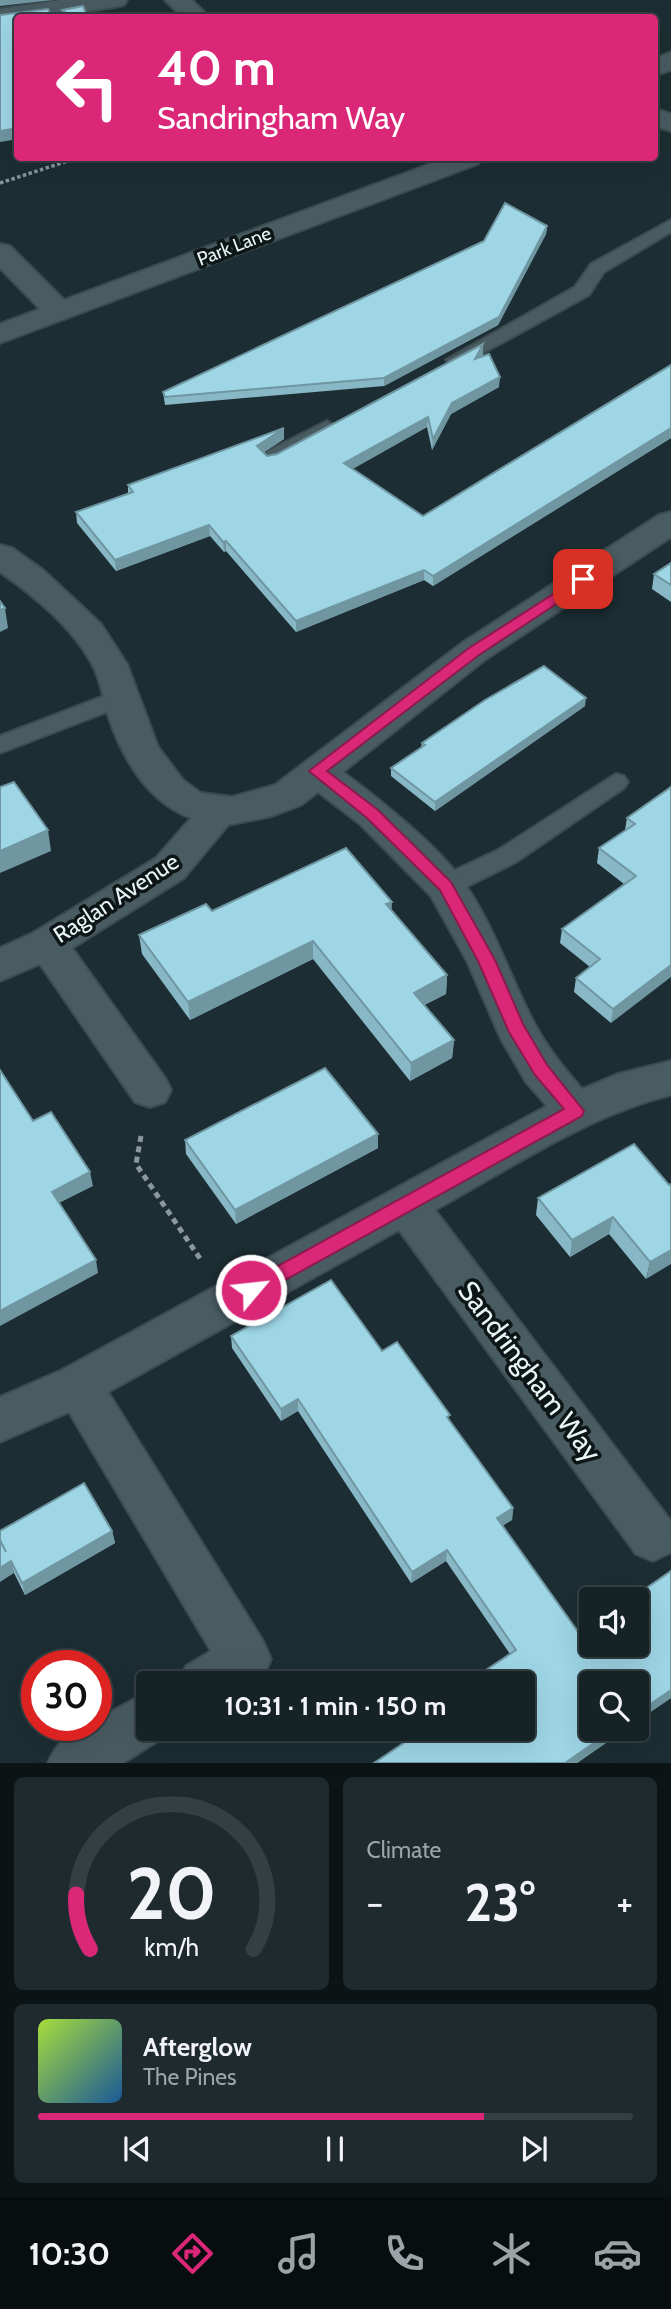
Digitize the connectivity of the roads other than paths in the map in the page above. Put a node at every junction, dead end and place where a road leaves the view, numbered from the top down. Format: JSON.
{"nodes":[{"id":1,"x":114,"y":0,"type":"edge"},
{"id":2,"x":177,"y":0,"type":"edge"},
{"id":3,"x":14,"y":14,"type":"edge"},
{"id":4,"x":193,"y":14,"type":"edge"},
{"id":5,"x":449,"y":161,"type":"edge"},
{"id":6,"x":671,"y":225,"type":"edge"},
{"id":7,"x":0,"y":252,"type":"edge"},
{"id":8,"x":59,"y":312,"type":"junction"},
{"id":9,"x":0,"y":334,"type":"edge"},
{"id":10,"x":441,"y":367,"type":"edge"},
{"id":11,"x":343,"y":419,"type":"edge"},
{"id":12,"x":269,"y":458,"type":"edge"},
{"id":13,"x":671,"y":522,"type":"edge"},
{"id":14,"x":1,"y":557,"type":"edge"},
{"id":15,"x":122,"y":698,"type":"junction"},
{"id":16,"x":0,"y":745,"type":"edge"},
{"id":17,"x":316,"y":771,"type":"junction"},
{"id":18,"x":616,"y":782,"type":"dead end"},
{"id":19,"x":217,"y":812,"type":"junction"},
{"id":20,"x":445,"y":886,"type":"junction"},
{"id":21,"x":47,"y":944,"type":"junction"},
{"id":22,"x":0,"y":965,"type":"edge"},
{"id":23,"x":671,"y":1078,"type":"edge"},
{"id":24,"x":150,"y":1090,"type":"road end"},
{"id":25,"x":576,"y":1111,"type":"junction"},
{"id":26,"x":406,"y":1206,"type":"junction"},
{"id":27,"x":78,"y":1385,"type":"junction"},
{"id":28,"x":0,"y":1420,"type":"edge"},
{"id":29,"x":653,"y":1537,"type":"dead end"},
{"id":30,"x":225,"y":1671,"type":"edge"},
{"id":31,"x":136,"y":1725,"type":"edge"},
{"id":32,"x":74,"y":1763,"type":"edge"}],
"edges":[{"from":1,"to":3,"type":"street"},
{"from":2,"to":4,"type":"street"},
{"from":5,"to":8,"type":"street","name":"Park Lane"},
{"from":6,"to":10,"type":"lane"},
{"from":7,"to":8,"type":"street"},
{"from":8,"to":9,"type":"street","name":"Park Lane"},
{"from":11,"to":12,"type":"lane"},
{"from":13,"to":17,"type":"street"},
{"from":14,"to":15,"type":"street"},
{"from":15,"to":16,"type":"lane"},
{"from":15,"to":19,"type":"street"},
{"from":17,"to":19,"type":"street"},
{"from":17,"to":20,"type":"street"},
{"from":18,"to":20,"type":"lane"},
{"from":19,"to":21,"type":"street","name":"Raglan Avenue"},
{"from":20,"to":25,"type":"street"},
{"from":21,"to":22,"type":"street","name":"Raglan Avenue"},
{"from":21,"to":24,"type":"street"},
{"from":23,"to":25,"type":"street"},
{"from":25,"to":26,"type":"street"},
{"from":26,"to":27,"type":"street"},
{"from":26,"to":29,"type":"street","name":"Sandringham Way"},
{"from":27,"to":28,"type":"street"},
{"from":27,"to":30,"type":"street"},
{"from":31,"to":32,"type":"street"}]}
